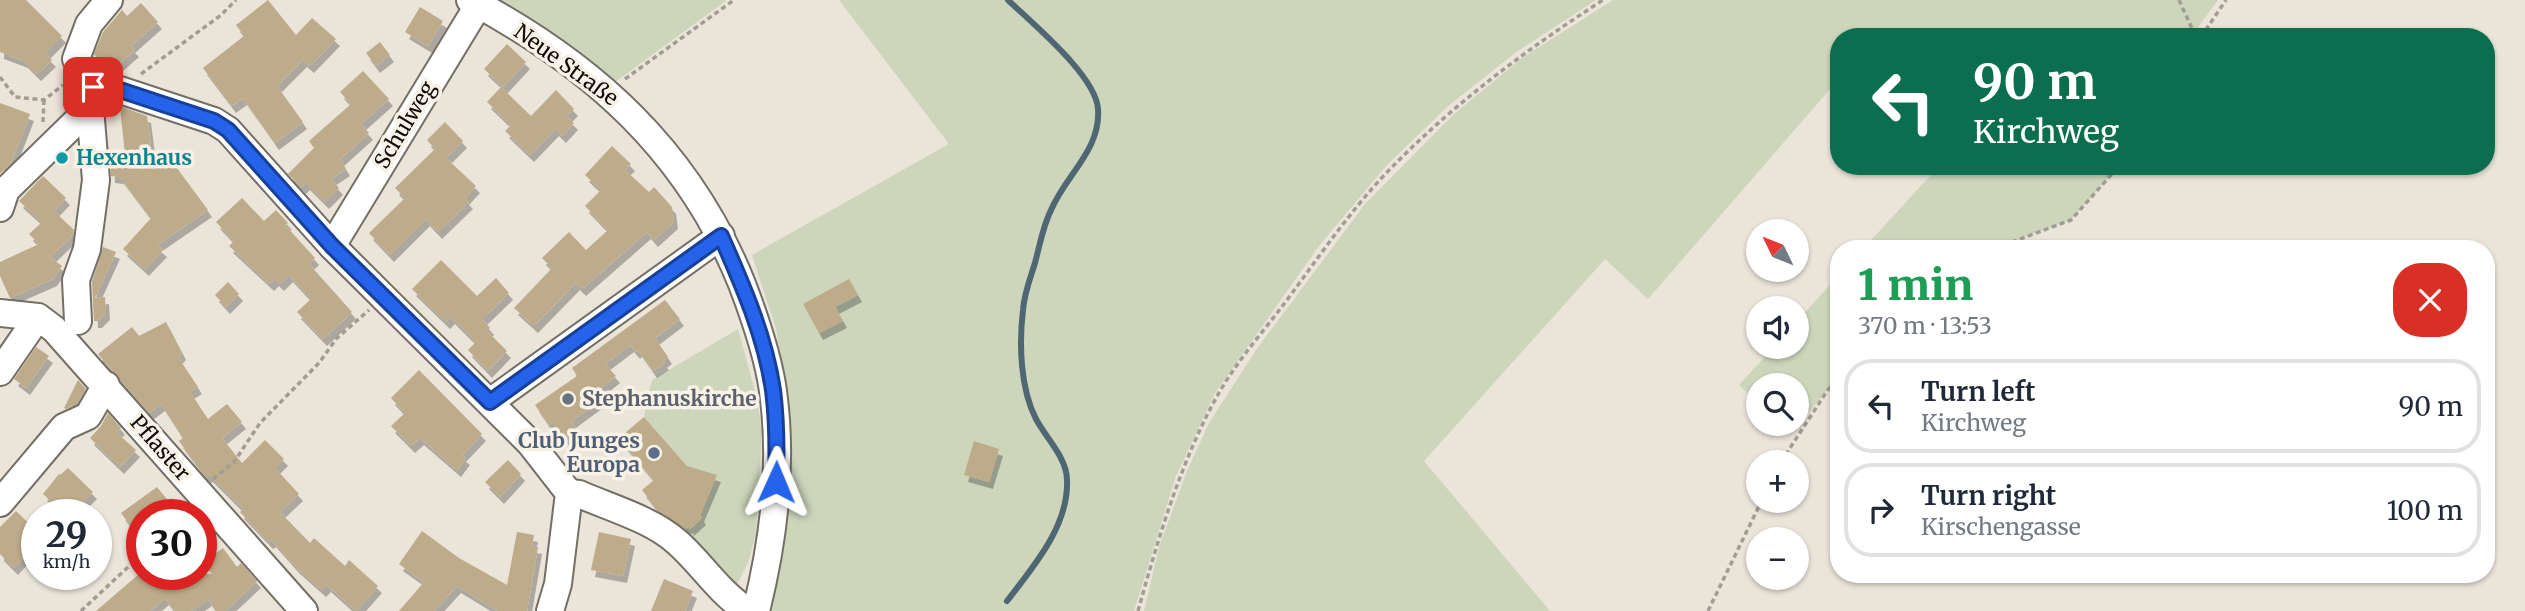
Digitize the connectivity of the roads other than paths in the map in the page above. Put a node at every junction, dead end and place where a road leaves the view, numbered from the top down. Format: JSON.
{"nodes":[{"id":1,"x":109,"y":0,"type":"edge"},
{"id":2,"x":475,"y":2,"type":"edge"},
{"id":3,"x":96,"y":90,"type":"junction"},
{"id":4,"x":0,"y":208,"type":"edge"},
{"id":5,"x":721,"y":236,"type":"junction"},
{"id":6,"x":332,"y":246,"type":"junction"},
{"id":7,"x":0,"y":313,"type":"edge"},
{"id":8,"x":38,"y":317,"type":"junction"},
{"id":9,"x":78,"y":321,"type":"dead end"},
{"id":10,"x":0,"y":372,"type":"edge"},
{"id":11,"x":106,"y":385,"type":"junction"},
{"id":12,"x":490,"y":402,"type":"junction"},
{"id":13,"x":569,"y":493,"type":"junction"},
{"id":14,"x":0,"y":503,"type":"edge"},
{"id":15,"x":304,"y":611,"type":"edge"},
{"id":16,"x":550,"y":611,"type":"edge"},
{"id":17,"x":748,"y":611,"type":"edge"},
{"id":18,"x":756,"y":611,"type":"edge"}],
"edges":[{"from":1,"to":3,"type":"street"},
{"from":2,"to":5,"type":"street","name":"Neue Straße"},
{"from":2,"to":6,"type":"street","name":"Schulweg"},
{"from":3,"to":4,"type":"street"},
{"from":3,"to":6,"type":"street"},
{"from":3,"to":9,"type":"street"},
{"from":5,"to":12,"type":"street"},
{"from":5,"to":18,"type":"street","name":"Neue Straße"},
{"from":6,"to":12,"type":"street"},
{"from":7,"to":8,"type":"street"},
{"from":8,"to":10,"type":"street"},
{"from":8,"to":11,"type":"street","name":"Pflaster"},
{"from":11,"to":14,"type":"street"},
{"from":11,"to":15,"type":"street","name":"Pflaster"},
{"from":12,"to":13,"type":"street"},
{"from":13,"to":16,"type":"street"},
{"from":13,"to":17,"type":"street"}]}
